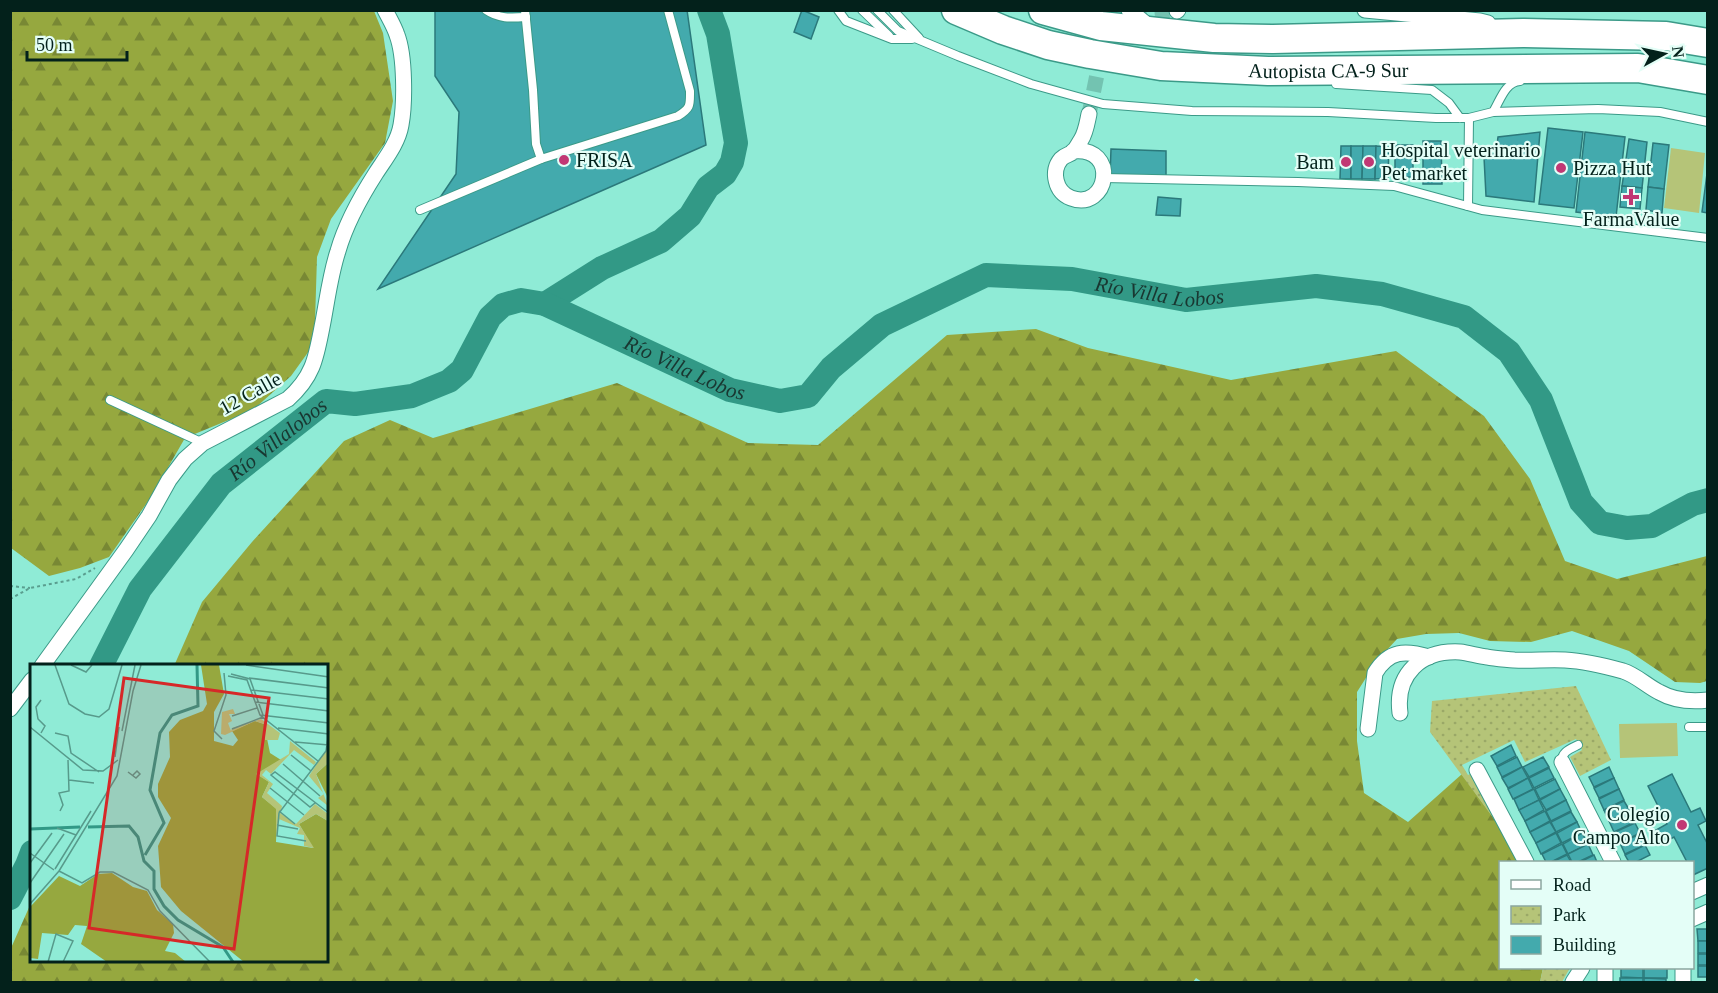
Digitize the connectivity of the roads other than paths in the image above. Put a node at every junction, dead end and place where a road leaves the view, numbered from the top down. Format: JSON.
{"nodes":[{"id":1,"x":385,"y":10,"type":"edge"},
{"id":2,"x":486,"y":10,"type":"edge"},
{"id":3,"x":668,"y":10,"type":"edge"},
{"id":4,"x":838,"y":10,"type":"edge"},
{"id":5,"x":862,"y":10,"type":"edge"},
{"id":6,"x":877,"y":10,"type":"edge"},
{"id":7,"x":893,"y":10,"type":"edge"},
{"id":8,"x":956,"y":10,"type":"edge"},
{"id":9,"x":1043,"y":10,"type":"edge"},
{"id":10,"x":1129,"y":10,"type":"edge"},
{"id":11,"x":1365,"y":10,"type":"edge"},
{"id":12,"x":525,"y":14,"type":"edge"},
{"id":13,"x":1157,"y":33,"type":"junction"},
{"id":14,"x":1523,"y":33,"type":"junction"},
{"id":15,"x":1707,"y":33,"type":"edge"},
{"id":16,"x":1666,"y":36,"type":"junction"},
{"id":17,"x":892,"y":39,"type":"junction"},
{"id":18,"x":920,"y":39,"type":"junction"},
{"id":19,"x":1707,"y":43,"type":"edge"},
{"id":20,"x":1707,"y":80,"type":"edge"},
{"id":21,"x":1524,"y":81,"type":"dead end"},
{"id":22,"x":1325,"y":83,"type":"dead end"},
{"id":23,"x":1493,"y":112,"type":"junction"},
{"id":24,"x":1089,"y":114,"type":"tunnel mouth"},
{"id":25,"x":1460,"y":118,"type":"junction"},
{"id":26,"x":1469,"y":118,"type":"junction"},
{"id":27,"x":1707,"y":122,"type":"edge"},
{"id":28,"x":1073,"y":151,"type":"junction"},
{"id":29,"x":541,"y":159,"type":"junction"},
{"id":30,"x":1104,"y":178,"type":"junction"},
{"id":31,"x":1468,"y":206,"type":"junction"},
{"id":32,"x":420,"y":210,"type":"dead end"},
{"id":33,"x":1707,"y":238,"type":"edge"},
{"id":34,"x":110,"y":400,"type":"dead end"},
{"id":35,"x":203,"y":442,"type":"junction"},
{"id":36,"x":1429,"y":657,"type":"junction"},
{"id":37,"x":43,"y":664,"type":"edge"},
{"id":38,"x":30,"y":683,"type":"edge"},
{"id":39,"x":1707,"y":700,"type":"edge"},
{"id":40,"x":10,"y":709,"type":"edge"},
{"id":41,"x":1400,"y":713,"type":"dead end"},
{"id":42,"x":1689,"y":727,"type":"dead end"},
{"id":43,"x":1707,"y":727,"type":"edge"},
{"id":44,"x":1368,"y":729,"type":"dead end"},
{"id":45,"x":1578,"y":745,"type":"dead end"},
{"id":46,"x":1562,"y":762,"type":"joint"},
{"id":47,"x":1473,"y":770,"type":"dead end"},
{"id":48,"x":1525,"y":861,"type":"edge"},
{"id":49,"x":1612,"y":861,"type":"edge"},
{"id":50,"x":1581,"y":969,"type":"edge"},
{"id":51,"x":1573,"y":982,"type":"edge"}],
"edges":[{"from":1,"to":35,"type":"street","name":"12 Calle"},
{"from":2,"to":12,"type":"lane"},
{"from":3,"to":29,"type":"lane"},
{"from":4,"to":17,"type":"lane"},
{"from":5,"to":17,"type":"lane"},
{"from":6,"to":18,"type":"lane"},
{"from":7,"to":18,"type":"lane"},
{"from":8,"to":20,"type":"highway","name":"Autopista CA-9 Sur"},
{"from":9,"to":13,"type":"highway","name":"Autopista CA-9 Sur"},
{"from":10,"to":13,"type":"street"},
{"from":11,"to":14,"type":"street"},
{"from":12,"to":29,"type":"lane"},
{"from":13,"to":14,"type":"highway","name":"Autopista CA-9 Sur"},
{"from":14,"to":16,"type":"highway","name":"Autopista CA-9 Sur"},
{"from":15,"to":16,"type":"highway"},
{"from":16,"to":19,"type":"highway","name":"Autopista CA-9 Sur"},
{"from":17,"to":18,"type":"lane"},
{"from":18,"to":25,"type":"lane"},
{"from":21,"to":23,"type":"lane"},
{"from":22,"to":25,"type":"lane"},
{"from":23,"to":26,"type":"lane"},
{"from":23,"to":27,"type":"lane"},
{"from":24,"to":28,"type":"street"},
{"from":25,"to":26,"type":"lane"},
{"from":26,"to":31,"type":"lane"},
{"from":28,"to":30,"type":"street"},
{"from":28,"to":30,"type":"street"},
{"from":29,"to":32,"type":"lane"},
{"from":30,"to":31,"type":"lane"},
{"from":31,"to":33,"type":"lane"},
{"from":34,"to":35,"type":"lane"},
{"from":35,"to":37,"type":"street","name":"12 Calle"},
{"from":36,"to":39,"type":"street"},
{"from":36,"to":41,"type":"street"},
{"from":36,"to":44,"type":"street"},
{"from":38,"to":40,"type":"street"},
{"from":42,"to":43,"type":"lane"},
{"from":45,"to":46,"type":"lane"},
{"from":46,"to":49,"type":"street"},
{"from":47,"to":48,"type":"street"},
{"from":50,"to":51,"type":"street"}]}
